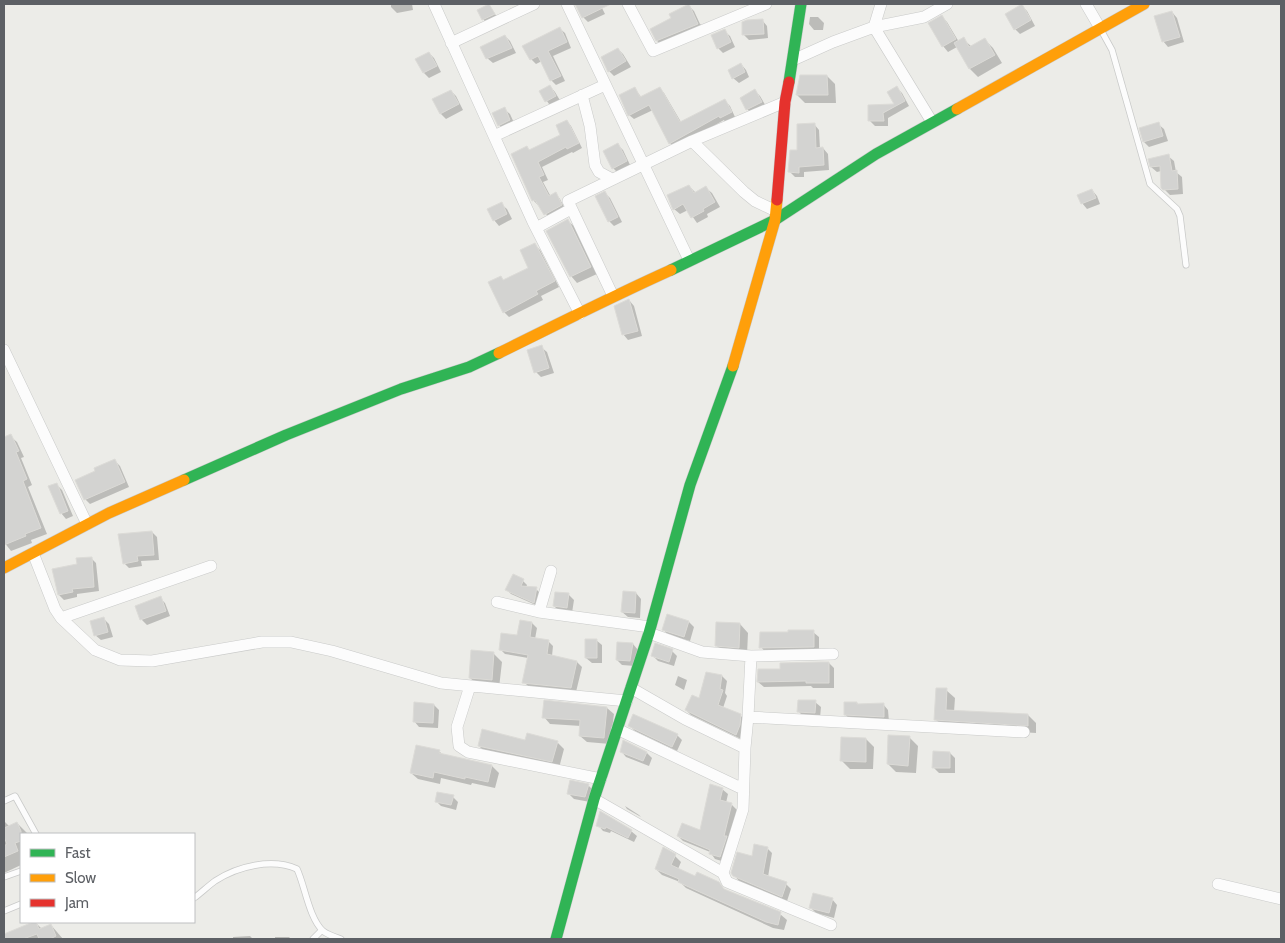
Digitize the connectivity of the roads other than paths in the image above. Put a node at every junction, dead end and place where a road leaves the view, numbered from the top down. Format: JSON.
{"nodes":[{"id":1,"x":434,"y":4,"type":"edge"},
{"id":2,"x":534,"y":4,"type":"edge"},
{"id":3,"x":567,"y":4,"type":"edge"},
{"id":4,"x":628,"y":4,"type":"edge"},
{"id":5,"x":766,"y":4,"type":"edge"},
{"id":6,"x":801,"y":4,"type":"edge"},
{"id":7,"x":881,"y":4,"type":"edge"},
{"id":8,"x":947,"y":4,"type":"edge"},
{"id":9,"x":1086,"y":4,"type":"edge"},
{"id":10,"x":1144,"y":4,"type":"edge"},
{"id":11,"x":874,"y":28,"type":"junction"},
{"id":12,"x":1100,"y":28,"type":"junction"},
{"id":13,"x":451,"y":43,"type":"junction"},
{"id":14,"x":793,"y":60,"type":"junction"},
{"id":15,"x":605,"y":84,"type":"junction"},
{"id":16,"x":582,"y":95,"type":"junction"},
{"id":17,"x":785,"y":102,"type":"junction"},
{"id":18,"x":932,"y":122,"type":"junction"},
{"id":19,"x":494,"y":136,"type":"junction"},
{"id":20,"x":692,"y":141,"type":"junction"},
{"id":21,"x":643,"y":165,"type":"junction"},
{"id":22,"x":612,"y":179,"type":"junction"},
{"id":23,"x":571,"y":209,"type":"junction"},
{"id":24,"x":776,"y":215,"type":"junction"},
{"id":25,"x":536,"y":228,"type":"junction"},
{"id":26,"x":690,"y":260,"type":"junction"},
{"id":27,"x":1186,"y":265,"type":"dead end"},
{"id":28,"x":612,"y":296,"type":"junction"},
{"id":29,"x":580,"y":314,"type":"junction"},
{"id":30,"x":4,"y":350,"type":"edge"},
{"id":31,"x":86,"y":524,"type":"junction"},
{"id":32,"x":33,"y":553,"type":"junction"},
{"id":33,"x":5,"y":564,"type":"edge"},
{"id":34,"x":211,"y":566,"type":"dead end"},
{"id":35,"x":551,"y":572,"type":"dead end"},
{"id":36,"x":497,"y":602,"type":"dead end"},
{"id":37,"x":539,"y":612,"type":"junction"},
{"id":38,"x":61,"y":618,"type":"junction"},
{"id":39,"x":649,"y":630,"type":"junction"},
{"id":40,"x":833,"y":654,"type":"dead end"},
{"id":41,"x":751,"y":656,"type":"junction"},
{"id":42,"x":470,"y":686,"type":"junction"},
{"id":43,"x":631,"y":688,"type":"junction"},
{"id":44,"x":627,"y":701,"type":"junction"},
{"id":45,"x":748,"y":716,"type":"junction"},
{"id":46,"x":617,"y":729,"type":"junction"},
{"id":47,"x":1024,"y":732,"type":"dead end"},
{"id":48,"x":745,"y":748,"type":"junction"},
{"id":49,"x":601,"y":779,"type":"junction"},
{"id":50,"x":743,"y":789,"type":"junction"},
{"id":51,"x":594,"y":799,"type":"junction"},
{"id":52,"x":4,"y":800,"type":"edge"},
{"id":53,"x":35,"y":833,"type":"edge"},
{"id":54,"x":20,"y":871,"type":"edge"},
{"id":55,"x":723,"y":873,"type":"junction"},
{"id":56,"x":4,"y":877,"type":"edge"},
{"id":57,"x":1218,"y":884,"type":"dead end"},
{"id":58,"x":195,"y":897,"type":"edge"},
{"id":59,"x":1281,"y":899,"type":"edge"},
{"id":60,"x":20,"y":904,"type":"edge"},
{"id":61,"x":4,"y":911,"type":"edge"},
{"id":62,"x":832,"y":925,"type":"dead end"},
{"id":63,"x":322,"y":930,"type":"junction"},
{"id":64,"x":313,"y":939,"type":"edge"},
{"id":65,"x":341,"y":939,"type":"edge"},
{"id":66,"x":556,"y":939,"type":"edge"}],
"edges":[{"from":1,"to":13,"type":"street"},
{"from":2,"to":13,"type":"street"},
{"from":3,"to":15,"type":"street"},
{"from":4,"to":5,"type":"street"},
{"from":6,"to":14,"type":"street"},
{"from":7,"to":11,"type":"street"},
{"from":8,"to":11,"type":"street"},
{"from":9,"to":12,"type":"street"},
{"from":10,"to":12,"type":"street"},
{"from":11,"to":14,"type":"street"},
{"from":11,"to":18,"type":"street"},
{"from":12,"to":18,"type":"street"},
{"from":12,"to":27,"type":"lane"},
{"from":13,"to":19,"type":"street"},
{"from":14,"to":17,"type":"street"},
{"from":15,"to":16,"type":"street"},
{"from":15,"to":21,"type":"street"},
{"from":16,"to":19,"type":"street"},
{"from":16,"to":22,"type":"street"},
{"from":17,"to":20,"type":"street"},
{"from":17,"to":24,"type":"street"},
{"from":18,"to":24,"type":"street"},
{"from":19,"to":25,"type":"street"},
{"from":20,"to":21,"type":"street"},
{"from":20,"to":24,"type":"street"},
{"from":21,"to":22,"type":"street"},
{"from":21,"to":26,"type":"street"},
{"from":22,"to":23,"type":"street"},
{"from":23,"to":25,"type":"street"},
{"from":23,"to":28,"type":"street"},
{"from":24,"to":26,"type":"street"},
{"from":24,"to":39,"type":"street"},
{"from":25,"to":29,"type":"street"},
{"from":26,"to":28,"type":"street"},
{"from":28,"to":29,"type":"street"},
{"from":29,"to":31,"type":"street"},
{"from":30,"to":31,"type":"street"},
{"from":31,"to":32,"type":"street"},
{"from":32,"to":33,"type":"street"},
{"from":32,"to":38,"type":"street"},
{"from":34,"to":38,"type":"street"},
{"from":35,"to":37,"type":"street"},
{"from":36,"to":37,"type":"street"},
{"from":37,"to":39,"type":"street"},
{"from":38,"to":42,"type":"street"},
{"from":39,"to":41,"type":"street"},
{"from":39,"to":43,"type":"street"},
{"from":40,"to":41,"type":"street"},
{"from":41,"to":45,"type":"street"},
{"from":42,"to":44,"type":"street"},
{"from":42,"to":49,"type":"street"},
{"from":43,"to":44,"type":"street"},
{"from":43,"to":48,"type":"street"},
{"from":44,"to":46,"type":"street"},
{"from":45,"to":47,"type":"street"},
{"from":45,"to":48,"type":"street"},
{"from":46,"to":49,"type":"street"},
{"from":46,"to":50,"type":"street"},
{"from":48,"to":50,"type":"street"},
{"from":49,"to":51,"type":"street"},
{"from":50,"to":55,"type":"street"},
{"from":51,"to":55,"type":"street"},
{"from":51,"to":66,"type":"street"},
{"from":52,"to":53,"type":"lane"},
{"from":54,"to":56,"type":"lane"},
{"from":55,"to":62,"type":"street"},
{"from":57,"to":59,"type":"street"},
{"from":58,"to":63,"type":"lane"},
{"from":60,"to":61,"type":"lane"},
{"from":63,"to":64,"type":"lane"},
{"from":63,"to":65,"type":"lane"}]}
